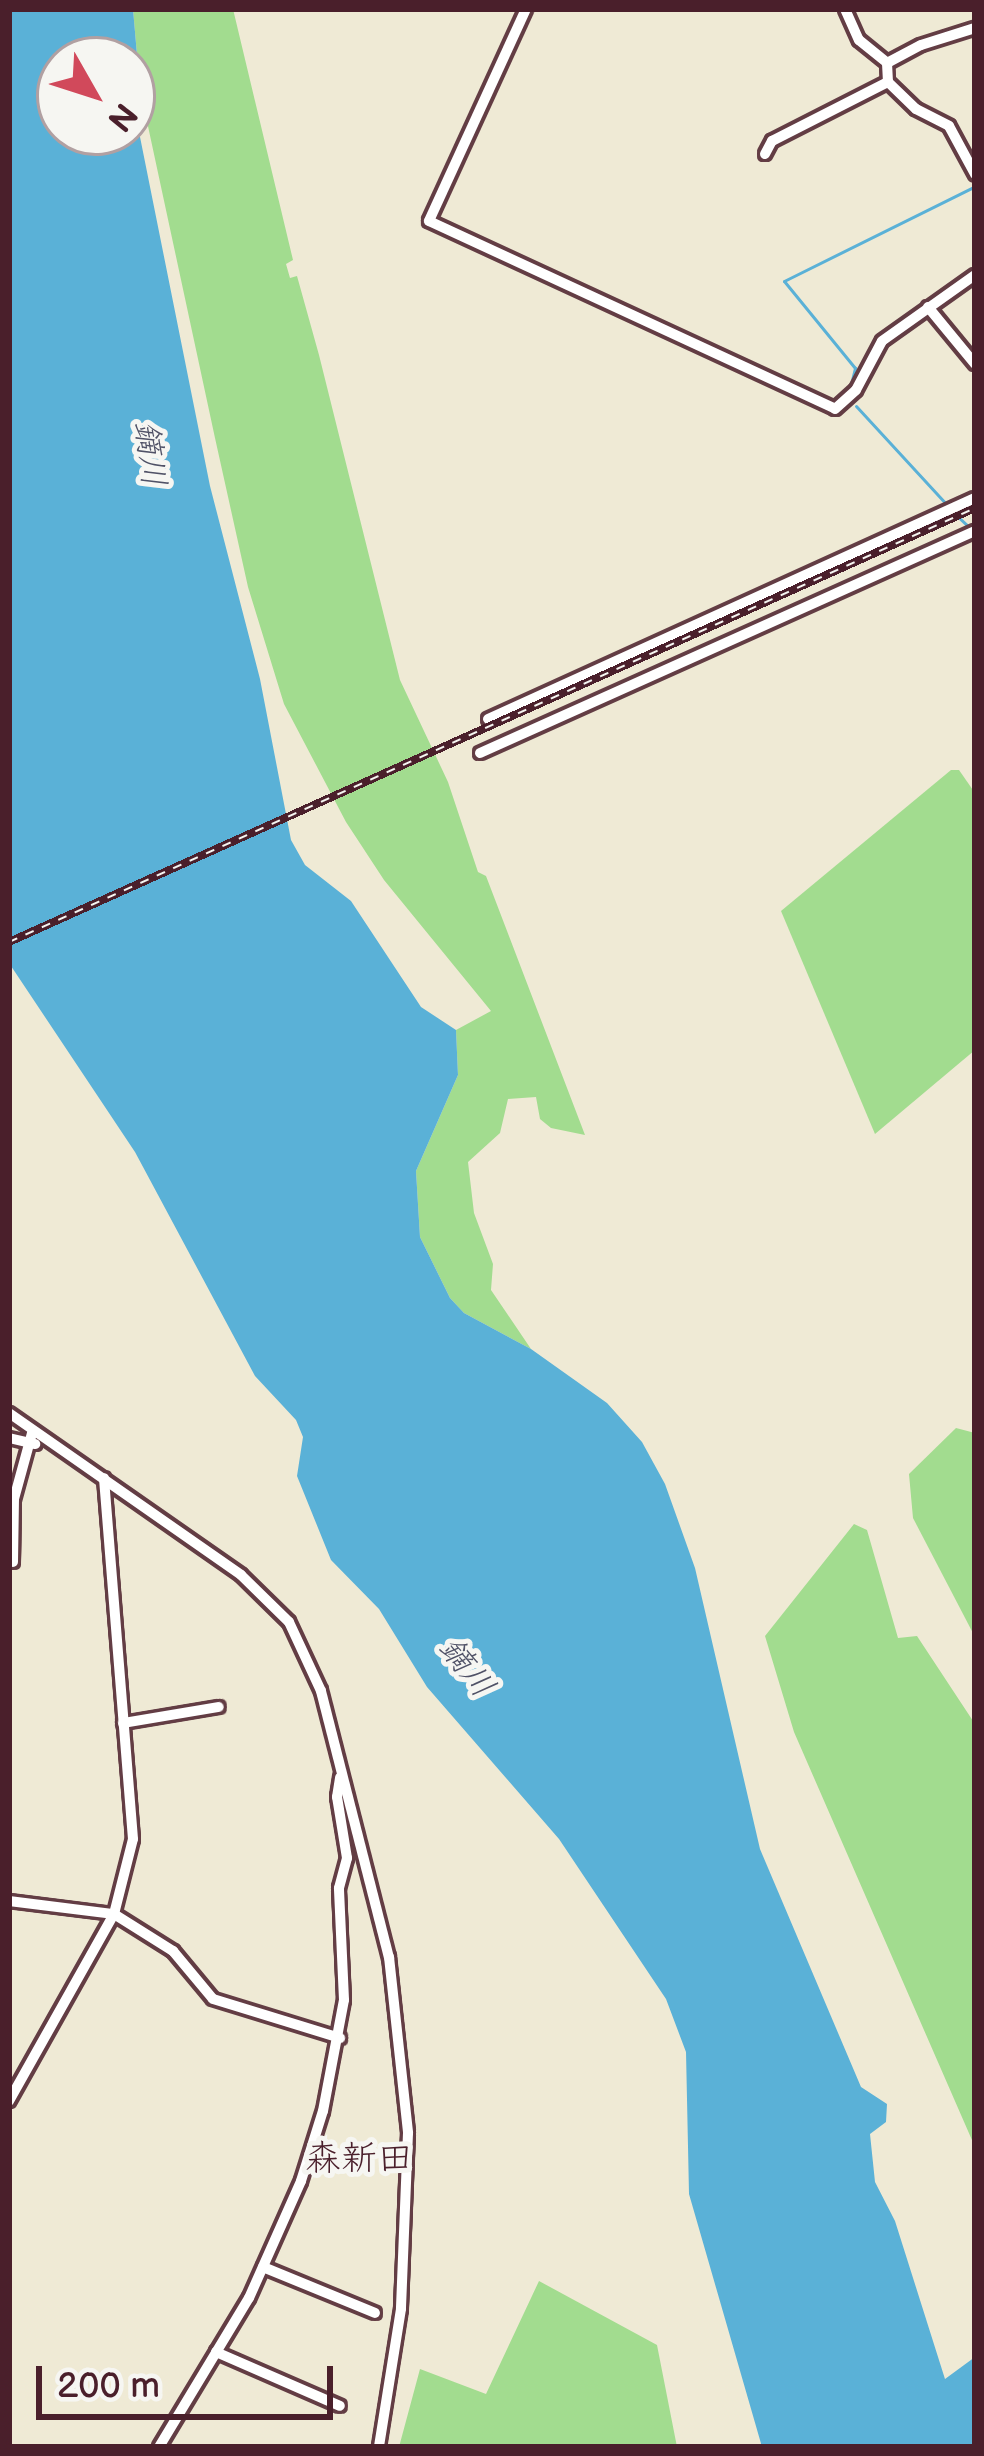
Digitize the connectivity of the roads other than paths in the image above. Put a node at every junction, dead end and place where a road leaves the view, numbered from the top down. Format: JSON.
{"nodes":[{"id":1,"x":526,"y":9,"type":"edge"},
{"id":2,"x":845,"y":9,"type":"edge"},
{"id":3,"x":975,"y":28,"type":"edge"},
{"id":4,"x":887,"y":64,"type":"junction"},
{"id":5,"x":889,"y":82,"type":"junction"},
{"id":6,"x":765,"y":154,"type":"dead end"},
{"id":7,"x":975,"y":174,"type":"edge"},
{"id":8,"x":975,"y":275,"type":"edge"},
{"id":9,"x":928,"y":307,"type":"junction"},
{"id":10,"x":975,"y":364,"type":"edge"},
{"id":11,"x":975,"y":498,"type":"edge"},
{"id":12,"x":975,"y":531,"type":"edge"},
{"id":13,"x":488,"y":719,"type":"dead end"},
{"id":14,"x":480,"y":752,"type":"dead end"},
{"id":15,"x":9,"y":1413,"type":"edge"},
{"id":16,"x":9,"y":1438,"type":"edge"},
{"id":17,"x":31,"y":1438,"type":"junction"},
{"id":18,"x":104,"y":1478,"type":"junction"},
{"id":19,"x":13,"y":1562,"type":"dead end"},
{"id":20,"x":219,"y":1707,"type":"dead end"},
{"id":21,"x":123,"y":1723,"type":"junction"},
{"id":22,"x":341,"y":1768,"type":"junction"},
{"id":23,"x":9,"y":1901,"type":"edge"},
{"id":24,"x":114,"y":1914,"type":"junction"},
{"id":25,"x":340,"y":2038,"type":"junction"},
{"id":26,"x":9,"y":2101,"type":"edge"},
{"id":27,"x":263,"y":2267,"type":"junction"},
{"id":28,"x":375,"y":2313,"type":"dead end"},
{"id":29,"x":216,"y":2352,"type":"junction"},
{"id":30,"x":340,"y":2406,"type":"dead end"},
{"id":31,"x":159,"y":2447,"type":"edge"},
{"id":32,"x":379,"y":2447,"type":"edge"}],
"edges":[{"from":1,"to":9,"type":"street"},
{"from":2,"to":4,"type":"street"},
{"from":3,"to":4,"type":"street"},
{"from":4,"to":5,"type":"street"},
{"from":5,"to":6,"type":"street"},
{"from":5,"to":7,"type":"street"},
{"from":8,"to":9,"type":"street"},
{"from":9,"to":10,"type":"street"},
{"from":11,"to":13,"type":"street"},
{"from":12,"to":14,"type":"street"},
{"from":15,"to":17,"type":"street"},
{"from":16,"to":17,"type":"street"},
{"from":17,"to":18,"type":"street"},
{"from":17,"to":19,"type":"street"},
{"from":18,"to":21,"type":"street"},
{"from":18,"to":22,"type":"street"},
{"from":20,"to":21,"type":"street"},
{"from":21,"to":24,"type":"street"},
{"from":22,"to":25,"type":"street"},
{"from":22,"to":32,"type":"street"},
{"from":23,"to":24,"type":"street"},
{"from":24,"to":25,"type":"street"},
{"from":24,"to":26,"type":"street"},
{"from":25,"to":27,"type":"street"},
{"from":27,"to":28,"type":"street"},
{"from":27,"to":29,"type":"street"},
{"from":29,"to":30,"type":"street"},
{"from":29,"to":31,"type":"street"}]}
